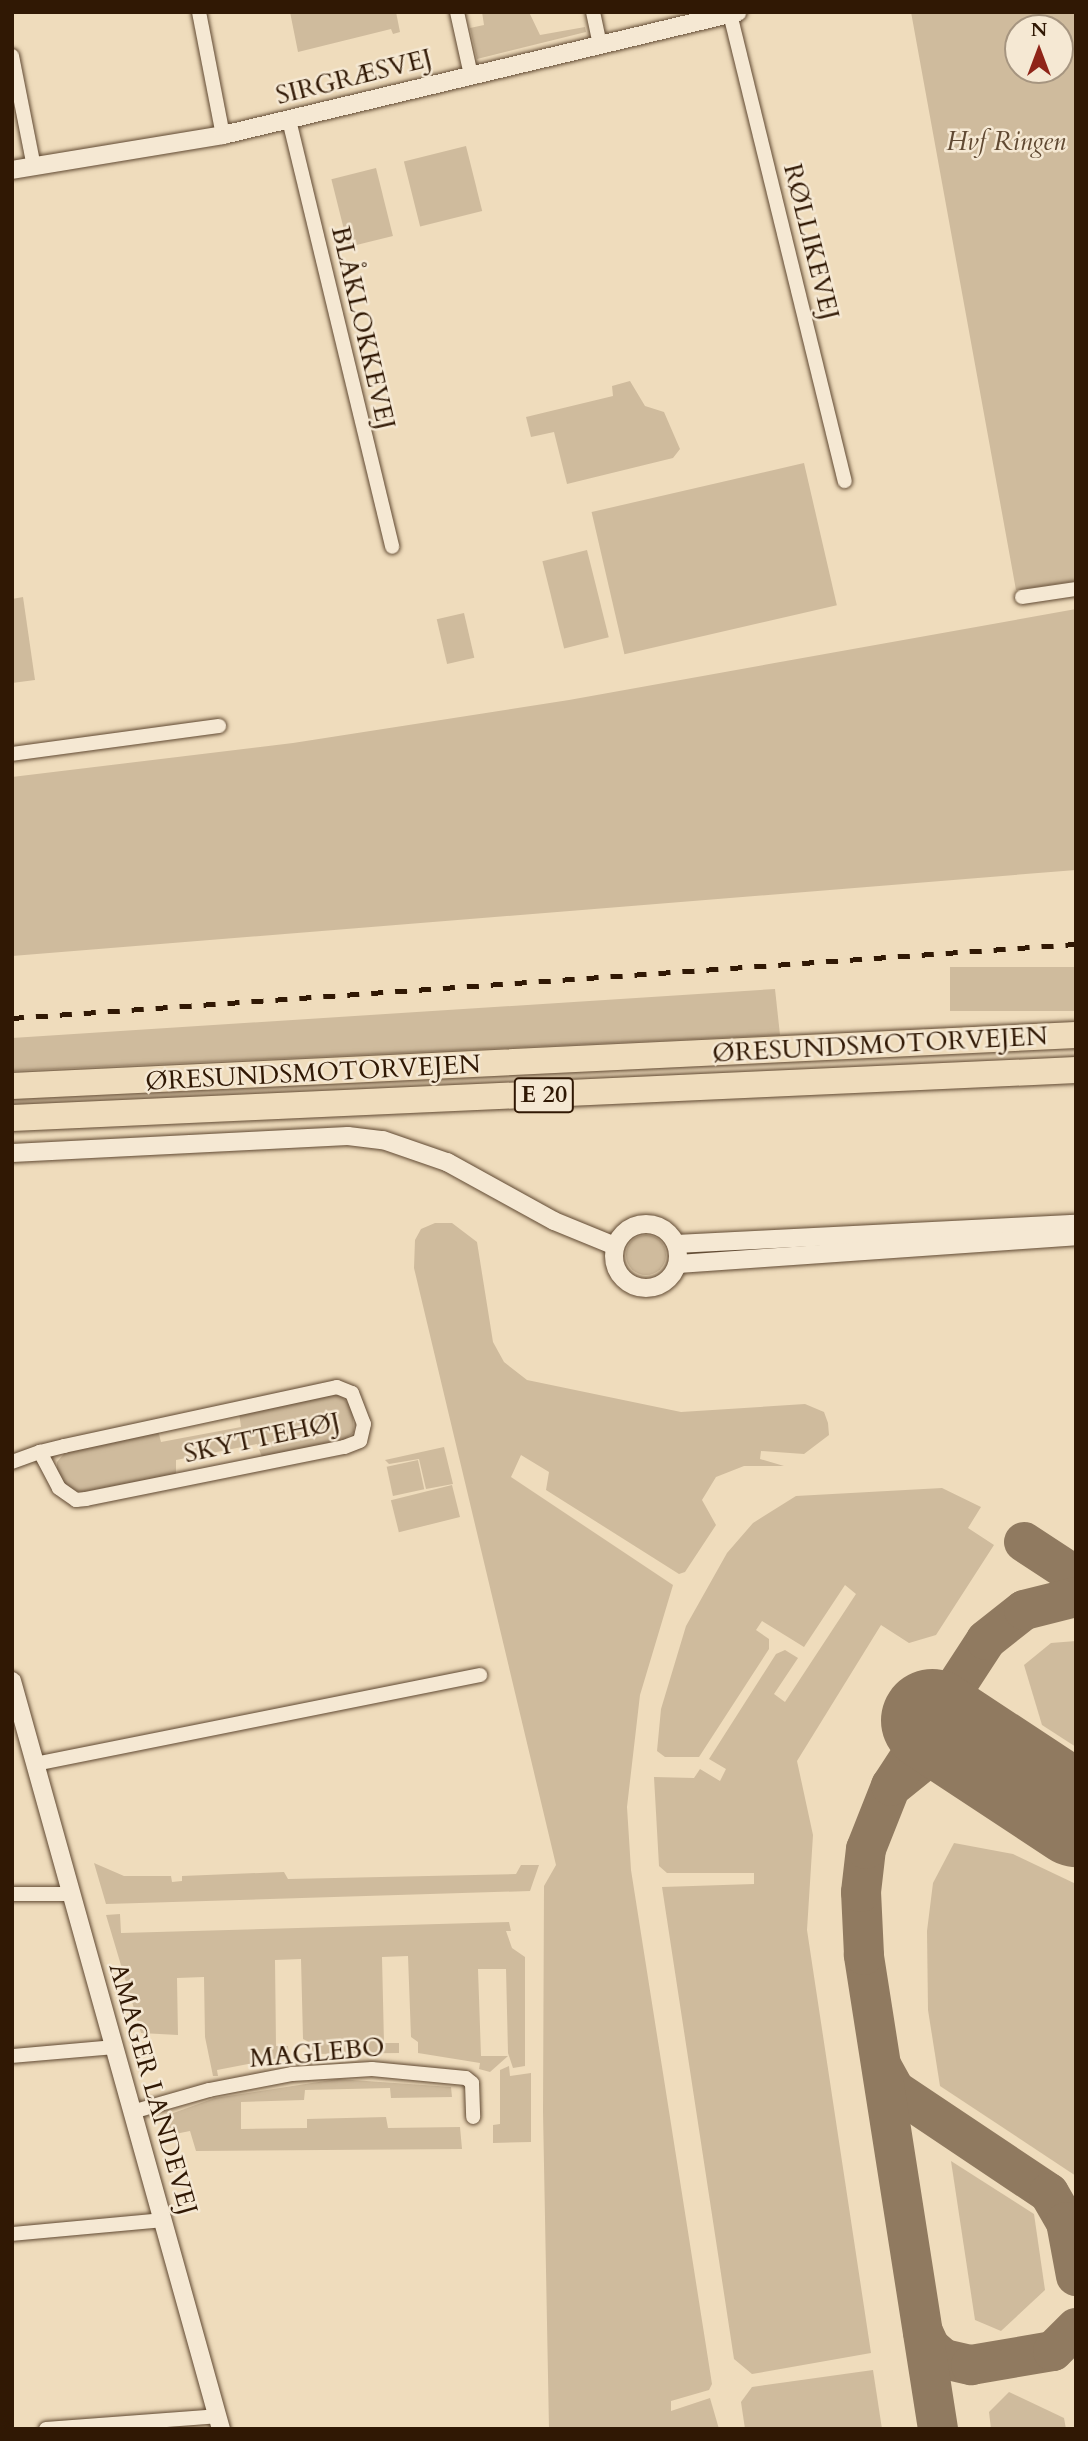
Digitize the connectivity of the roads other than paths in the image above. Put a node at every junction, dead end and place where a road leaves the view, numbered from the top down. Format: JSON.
{"nodes":[{"id":1,"x":199,"y":12,"type":"edge"},
{"id":2,"x":457,"y":12,"type":"edge"},
{"id":3,"x":593,"y":12,"type":"edge"},
{"id":4,"x":734,"y":13,"type":"edge"},
{"id":5,"x":706,"y":16,"type":"edge"},
{"id":6,"x":600,"y":45,"type":"junction"},
{"id":7,"x":12,"y":56,"type":"edge"},
{"id":8,"x":471,"y":75,"type":"junction"},
{"id":9,"x":289,"y":120,"type":"junction"},
{"id":10,"x":223,"y":135,"type":"junction"},
{"id":11,"x":34,"y":167,"type":"junction"},
{"id":12,"x":12,"y":170,"type":"edge"},
{"id":13,"x":845,"y":481,"type":"dead end"},
{"id":14,"x":392,"y":547,"type":"dead end"},
{"id":15,"x":1076,"y":589,"type":"edge"},
{"id":16,"x":1022,"y":597,"type":"dead end"},
{"id":17,"x":219,"y":726,"type":"dead end"},
{"id":18,"x":12,"y":754,"type":"edge"},
{"id":19,"x":1076,"y":1024,"type":"edge"},
{"id":20,"x":1076,"y":1035,"type":"edge"},
{"id":21,"x":934,"y":1042,"type":"junction"},
{"id":22,"x":1076,"y":1070,"type":"edge"},
{"id":23,"x":12,"y":1086,"type":"edge"},
{"id":24,"x":12,"y":1118,"type":"edge"},
{"id":25,"x":12,"y":1153,"type":"edge"},
{"id":26,"x":1076,"y":1224,"type":"edge"},
{"id":27,"x":1076,"y":1236,"type":"edge"},
{"id":28,"x":676,"y":1244,"type":"junction"},
{"id":29,"x":615,"y":1246,"type":"junction"},
{"id":30,"x":677,"y":1264,"type":"junction"},
{"id":31,"x":40,"y":1452,"type":"junction"},
{"id":32,"x":12,"y":1462,"type":"edge"},
{"id":33,"x":480,"y":1675,"type":"dead end"},
{"id":34,"x":12,"y":1681,"type":"edge"},
{"id":35,"x":18,"y":1717,"type":"edge"},
{"id":36,"x":35,"y":1764,"type":"junction"},
{"id":37,"x":12,"y":1894,"type":"edge"},
{"id":38,"x":71,"y":1894,"type":"junction"},
{"id":39,"x":114,"y":2048,"type":"junction"},
{"id":40,"x":12,"y":2056,"type":"edge"},
{"id":41,"x":132,"y":2112,"type":"junction"},
{"id":42,"x":474,"y":2117,"type":"dead end"},
{"id":43,"x":162,"y":2220,"type":"junction"},
{"id":44,"x":12,"y":2234,"type":"edge"},
{"id":45,"x":219,"y":2422,"type":"edge"},
{"id":46,"x":46,"y":2429,"type":"edge"}],
"edges":[{"from":1,"to":10,"type":"street"},
{"from":2,"to":8,"type":"street"},
{"from":3,"to":6,"type":"street"},
{"from":4,"to":5,"type":"street","name":"SIRGRÆSVEJ"},
{"from":4,"to":13,"type":"street","name":"RØLLIKEVEJ"},
{"from":5,"to":6,"type":"street","name":"SIRGRÆSVEJ"},
{"from":6,"to":8,"type":"street","name":"SIRGRÆSVEJ"},
{"from":7,"to":11,"type":"street"},
{"from":8,"to":9,"type":"street","name":"SIRGRÆSVEJ"},
{"from":9,"to":10,"type":"street","name":"SIRGRÆSVEJ"},
{"from":9,"to":14,"type":"street","name":"BLÅKLOKKEVEJ"},
{"from":10,"to":11,"type":"street","name":"SIRGRÆSVEJ"},
{"from":11,"to":12,"type":"street","name":"SIRGRÆSVEJ"},
{"from":15,"to":16,"type":"street"},
{"from":17,"to":18,"type":"street"},
{"from":19,"to":21,"type":"highway"},
{"from":20,"to":21,"type":"highway","name":"ØRESUNDSMOTORVEJEN","number":"E 20"},
{"from":21,"to":23,"type":"highway","name":"ØRESUNDSMOTORVEJEN","number":"E 20"},
{"from":22,"to":24,"type":"highway","name":"ØRESUNDSMOTORVEJEN","number":"E 20"},
{"from":25,"to":29,"type":"street"},
{"from":26,"to":28,"type":"street"},
{"from":27,"to":30,"type":"street"},
{"from":28,"to":29,"type":"street"},
{"from":28,"to":30,"type":"street"},
{"from":29,"to":30,"type":"street"},
{"from":31,"to":31,"type":"street","name":"SKYTTEHØJ"},
{"from":31,"to":32,"type":"street","name":"SKYTTEHØJ"},
{"from":33,"to":36,"type":"street"},
{"from":34,"to":35,"type":"street","name":"AMAGER LANDEVEJ"},
{"from":35,"to":36,"type":"street","name":"AMAGER LANDEVEJ"},
{"from":36,"to":38,"type":"street","name":"AMAGER LANDEVEJ"},
{"from":37,"to":38,"type":"street"},
{"from":38,"to":39,"type":"street","name":"AMAGER LANDEVEJ"},
{"from":39,"to":40,"type":"street"},
{"from":39,"to":41,"type":"street","name":"AMAGER LANDEVEJ"},
{"from":41,"to":42,"type":"street","name":"MAGLEBO"},
{"from":41,"to":43,"type":"street","name":"AMAGER LANDEVEJ"},
{"from":43,"to":44,"type":"street"},
{"from":43,"to":45,"type":"street","name":"AMAGER LANDEVEJ"},
{"from":45,"to":46,"type":"street"}]}
